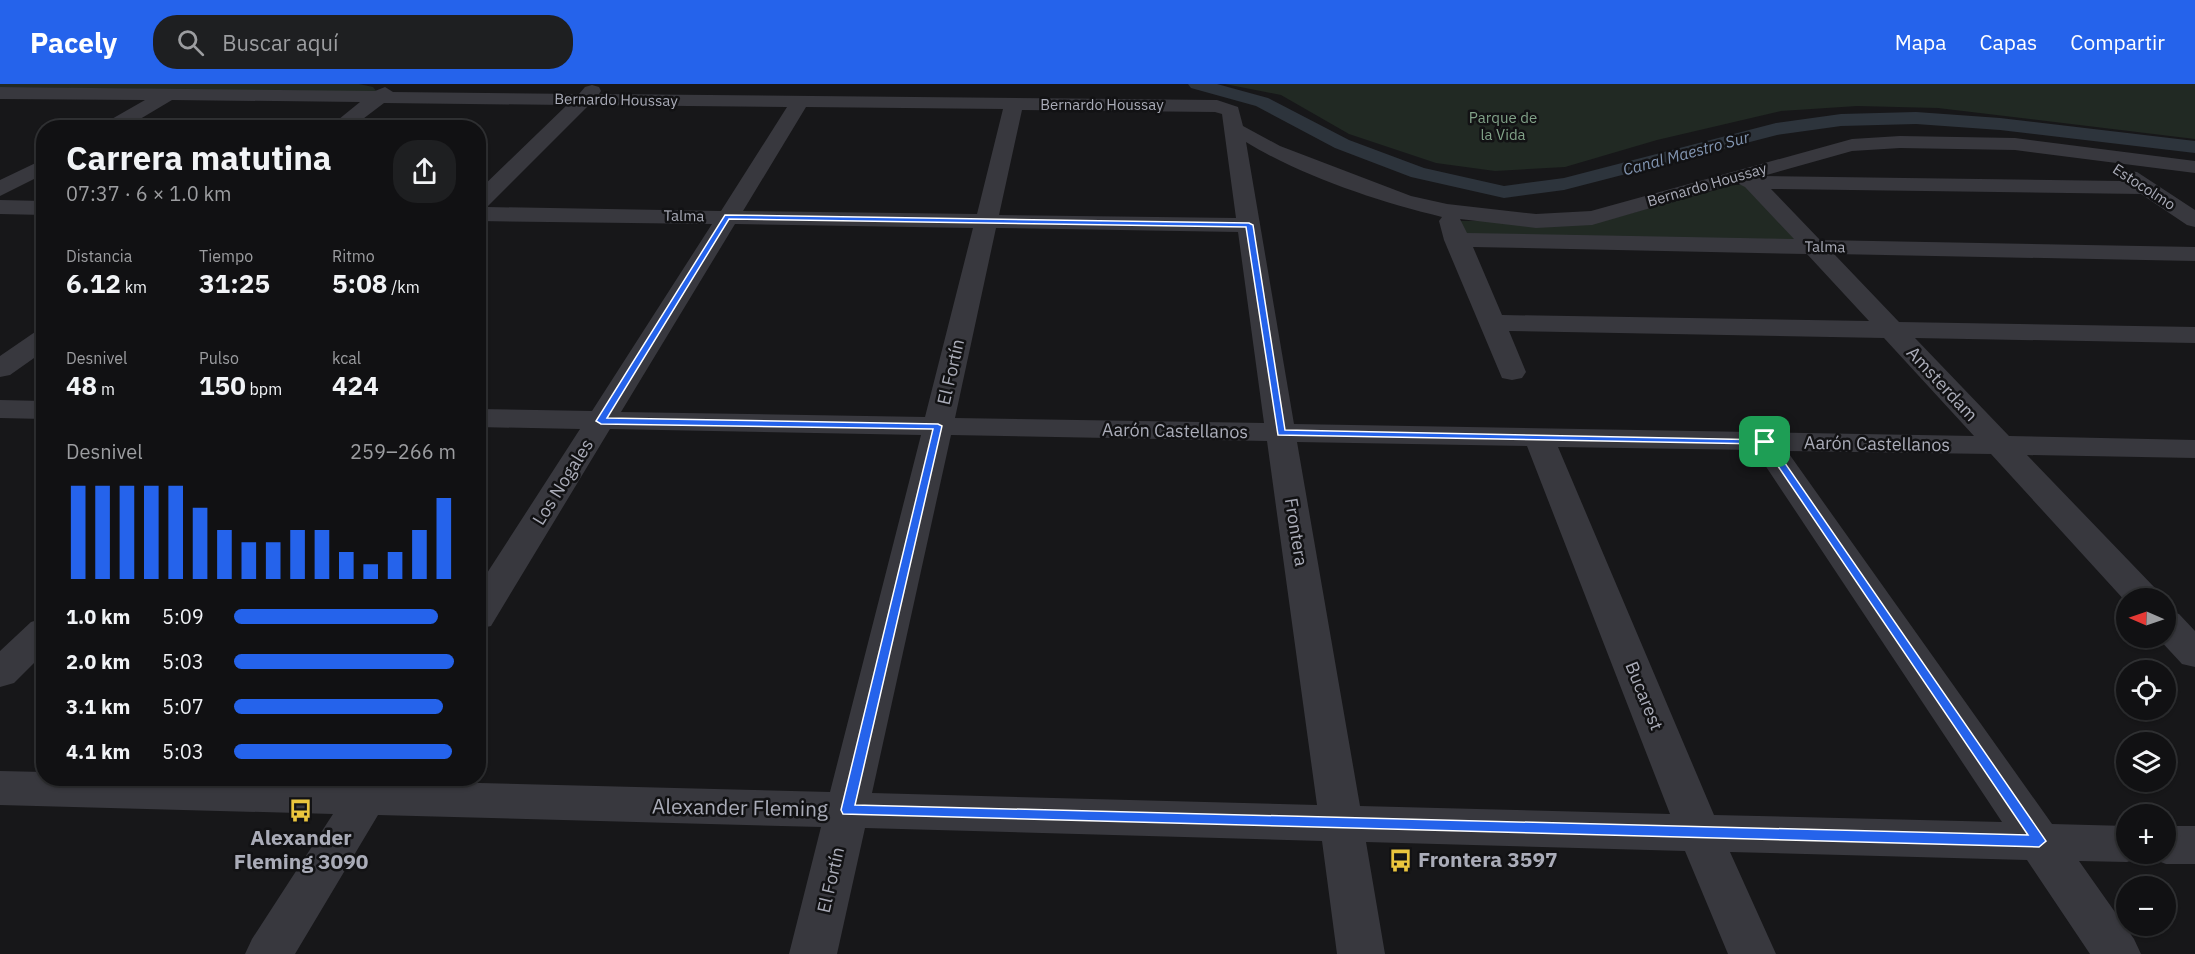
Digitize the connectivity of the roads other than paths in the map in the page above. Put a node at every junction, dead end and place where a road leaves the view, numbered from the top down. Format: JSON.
{"nodes":[{"id":1,"x":380,"y":91,"type":"edge"},
{"id":2,"x":591,"y":92,"type":"edge"},
{"id":3,"x":0,"y":93,"type":"edge"},
{"id":4,"x":168,"y":95,"type":"junction"},
{"id":5,"x":800,"y":102,"type":"junction"},
{"id":6,"x":1014,"y":105,"type":"junction"},
{"id":7,"x":124,"y":120,"type":"edge"},
{"id":8,"x":347,"y":120,"type":"edge"},
{"id":9,"x":1232,"y":121,"type":"junction"},
{"id":10,"x":2092,"y":153,"type":"junction"},
{"id":11,"x":2195,"y":167,"type":"edge"},
{"id":12,"x":36,"y":169,"type":"edge"},
{"id":13,"x":1745,"y":179,"type":"junction"},
{"id":14,"x":2146,"y":188,"type":"junction"},
{"id":15,"x":0,"y":189,"type":"edge"},
{"id":16,"x":486,"y":196,"type":"edge"},
{"id":17,"x":0,"y":207,"type":"edge"},
{"id":18,"x":36,"y":208,"type":"edge"},
{"id":19,"x":1447,"y":211,"type":"junction"},
{"id":20,"x":486,"y":214,"type":"edge"},
{"id":21,"x":727,"y":217,"type":"junction"},
{"id":22,"x":2195,"y":220,"type":"edge"},
{"id":23,"x":986,"y":221,"type":"junction"},
{"id":24,"x":1249,"y":225,"type":"junction"},
{"id":25,"x":1456,"y":240,"type":"junction"},
{"id":26,"x":1813,"y":246,"type":"junction"},
{"id":27,"x":2195,"y":254,"type":"edge"},
{"id":28,"x":1491,"y":323,"type":"junction"},
{"id":29,"x":1892,"y":330,"type":"junction"},
{"id":30,"x":2195,"y":335,"type":"edge"},
{"id":31,"x":36,"y":344,"type":"edge"},
{"id":32,"x":0,"y":369,"type":"edge"},
{"id":33,"x":1512,"y":372,"type":"dead end"},
{"id":34,"x":0,"y":410,"type":"edge"},
{"id":35,"x":36,"y":410,"type":"edge"},
{"id":36,"x":486,"y":418,"type":"edge"},
{"id":37,"x":601,"y":421,"type":"junction"},
{"id":38,"x":938,"y":426,"type":"junction"},
{"id":39,"x":1281,"y":433,"type":"junction"},
{"id":40,"x":1539,"y":438,"type":"junction"},
{"id":41,"x":1765,"y":442,"type":"junction"},
{"id":42,"x":2000,"y":446,"type":"junction"},
{"id":43,"x":2195,"y":449,"type":"edge"},
{"id":44,"x":2134,"y":588,"type":"edge"},
{"id":45,"x":486,"y":604,"type":"edge"},
{"id":46,"x":2176,"y":634,"type":"edge"},
{"id":47,"x":36,"y":639,"type":"edge"},
{"id":48,"x":2195,"y":654,"type":"edge"},
{"id":49,"x":0,"y":674,"type":"edge"},
{"id":50,"x":0,"y":788,"type":"edge"},
{"id":51,"x":372,"y":788,"type":"edge"},
{"id":52,"x":847,"y":810,"type":"junction"},
{"id":53,"x":1341,"y":824,"type":"junction"},
{"id":54,"x":1699,"y":832,"type":"junction"},
{"id":55,"x":2039,"y":841,"type":"junction"},
{"id":56,"x":2116,"y":844,"type":"edge"},
{"id":57,"x":2176,"y":844,"type":"edge"},
{"id":58,"x":2195,"y":845,"type":"edge"},
{"id":59,"x":268,"y":954,"type":"edge"},
{"id":60,"x":813,"y":954,"type":"edge"},
{"id":61,"x":1361,"y":954,"type":"edge"},
{"id":62,"x":1752,"y":954,"type":"edge"},
{"id":63,"x":2116,"y":954,"type":"edge"}],
"edges":[{"from":1,"to":2,"type":"street","name":"Bernardo Houssay"},
{"from":1,"to":4,"type":"street","name":"Bernardo Houssay"},
{"from":1,"to":8,"type":"street"},
{"from":2,"to":5,"type":"street","name":"Bernardo Houssay"},
{"from":2,"to":16,"type":"street"},
{"from":3,"to":4,"type":"street","name":"Bernardo Houssay"},
{"from":4,"to":7,"type":"street"},
{"from":5,"to":6,"type":"street","name":"Bernardo Houssay"},
{"from":5,"to":21,"type":"street","name":"Los Nogales"},
{"from":6,"to":9,"type":"street","name":"Bernardo Houssay"},
{"from":6,"to":23,"type":"street","name":"El Fortín"},
{"from":9,"to":19,"type":"street","name":"Bernardo Houssay"},
{"from":9,"to":24,"type":"street","name":"Frontera"},
{"from":10,"to":11,"type":"street","name":"Bernardo Houssay"},
{"from":10,"to":13,"type":"street","name":"Bernardo Houssay"},
{"from":10,"to":14,"type":"street","name":"Estocolmo"},
{"from":12,"to":15,"type":"street"},
{"from":13,"to":14,"type":"street"},
{"from":13,"to":19,"type":"street","name":"Bernardo Houssay"},
{"from":13,"to":26,"type":"street","name":"Amsterdam"},
{"from":14,"to":22,"type":"street","name":"Estocolmo"},
{"from":17,"to":18,"type":"street"},
{"from":19,"to":25,"type":"street"},
{"from":20,"to":21,"type":"street","name":"Talma"},
{"from":21,"to":23,"type":"street","name":"Talma"},
{"from":21,"to":37,"type":"street","name":"Los Nogales"},
{"from":23,"to":24,"type":"street","name":"Talma"},
{"from":23,"to":38,"type":"street","name":"El Fortín"},
{"from":24,"to":39,"type":"street","name":"Frontera"},
{"from":25,"to":26,"type":"street","name":"Talma"},
{"from":25,"to":28,"type":"street"},
{"from":26,"to":27,"type":"street","name":"Talma"},
{"from":26,"to":29,"type":"street","name":"Amsterdam"},
{"from":28,"to":29,"type":"street"},
{"from":28,"to":33,"type":"street"},
{"from":29,"to":30,"type":"street"},
{"from":29,"to":42,"type":"street","name":"Amsterdam"},
{"from":31,"to":32,"type":"street"},
{"from":34,"to":35,"type":"street"},
{"from":36,"to":37,"type":"street","name":"Aarón Castellanos"},
{"from":37,"to":38,"type":"street","name":"Aarón Castellanos"},
{"from":37,"to":45,"type":"street","name":"Los Nogales"},
{"from":38,"to":39,"type":"street","name":"Aarón Castellanos"},
{"from":38,"to":52,"type":"street","name":"El Fortín"},
{"from":39,"to":40,"type":"street","name":"Aarón Castellanos"},
{"from":39,"to":53,"type":"street","name":"Frontera"},
{"from":40,"to":41,"type":"street","name":"Aarón Castellanos"},
{"from":40,"to":54,"type":"street","name":"Bucarest"},
{"from":41,"to":42,"type":"street","name":"Aarón Castellanos"},
{"from":41,"to":55,"type":"street"},
{"from":42,"to":43,"type":"street","name":"Aarón Castellanos"},
{"from":42,"to":44,"type":"street","name":"Amsterdam"},
{"from":46,"to":48,"type":"street"},
{"from":47,"to":49,"type":"street"},
{"from":50,"to":51,"type":"street","name":"Alexander Fleming"},
{"from":51,"to":52,"type":"street","name":"Alexander Fleming"},
{"from":51,"to":59,"type":"street"},
{"from":52,"to":53,"type":"street","name":"Alexander Fleming"},
{"from":52,"to":60,"type":"street","name":"El Fortín"},
{"from":53,"to":54,"type":"street","name":"Alexander Fleming"},
{"from":53,"to":61,"type":"street","name":"Frontera"},
{"from":54,"to":55,"type":"street","name":"Alexander Fleming"},
{"from":54,"to":62,"type":"street","name":"Bucarest"},
{"from":55,"to":56,"type":"street","name":"Alexander Fleming"},
{"from":55,"to":63,"type":"street"},
{"from":57,"to":58,"type":"street"}]}
